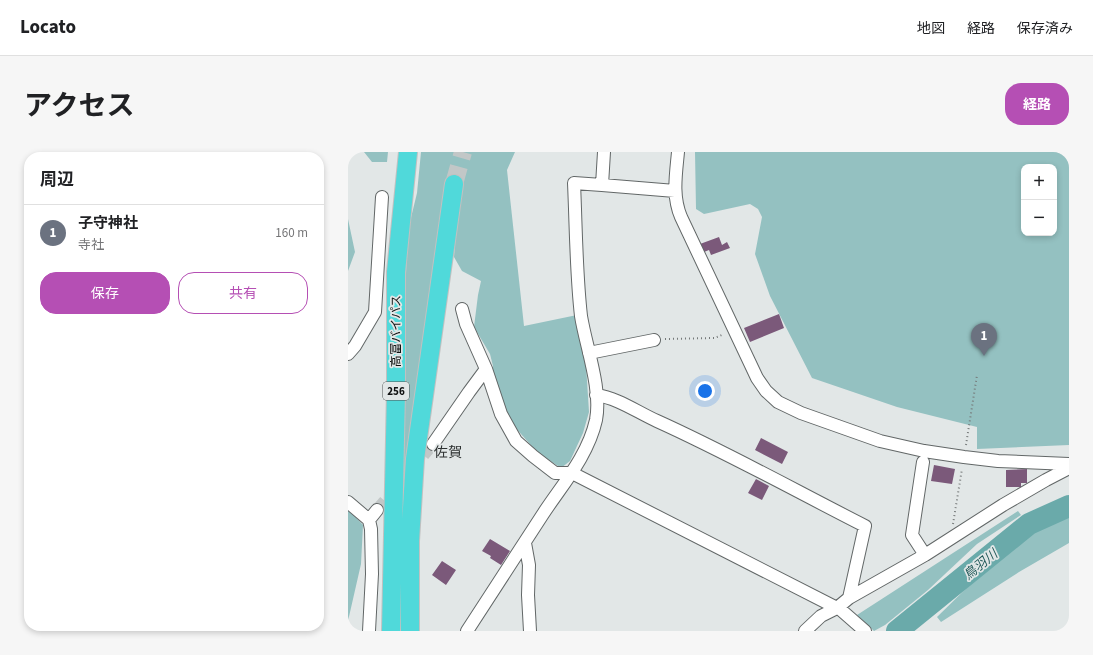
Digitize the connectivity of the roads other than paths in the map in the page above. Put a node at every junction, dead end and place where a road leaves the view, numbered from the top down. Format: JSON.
{"nodes":[{"id":1,"x":408,"y":152,"type":"edge"},
{"id":2,"x":604,"y":152,"type":"edge"},
{"id":3,"x":678,"y":152,"type":"edge"},
{"id":4,"x":454,"y":184,"type":"tunnel mouth"},
{"id":5,"x":602,"y":186,"type":"junction"},
{"id":6,"x":675,"y":191,"type":"junction"},
{"id":7,"x":382,"y":197,"type":"dead end"},
{"id":8,"x":462,"y":309,"type":"dead end"},
{"id":9,"x":654,"y":340,"type":"road end"},
{"id":10,"x":589,"y":353,"type":"junction"},
{"id":11,"x":348,"y":354,"type":"edge"},
{"id":12,"x":486,"y":369,"type":"junction"},
{"id":13,"x":596,"y":395,"type":"junction"},
{"id":14,"x":433,"y":444,"type":"tunnel mouth"},
{"id":15,"x":923,"y":462,"type":"dead end"},
{"id":16,"x":1069,"y":464,"type":"edge"},
{"id":17,"x":1069,"y":468,"type":"edge"},
{"id":18,"x":572,"y":473,"type":"junction"},
{"id":19,"x":348,"y":502,"type":"edge"},
{"id":20,"x":377,"y":510,"type":"tunnel mouth"},
{"id":21,"x":369,"y":520,"type":"junction"},
{"id":22,"x":525,"y":543,"type":"junction"},
{"id":23,"x":925,"y":555,"type":"junction"},
{"id":24,"x":849,"y":598,"type":"junction"},
{"id":25,"x":839,"y":609,"type":"junction"},
{"id":26,"x":369,"y":631,"type":"edge"},
{"id":27,"x":391,"y":631,"type":"edge"},
{"id":28,"x":410,"y":631,"type":"edge"},
{"id":29,"x":467,"y":631,"type":"edge"},
{"id":30,"x":530,"y":631,"type":"edge"},
{"id":31,"x":805,"y":631,"type":"edge"},
{"id":32,"x":865,"y":631,"type":"edge"}],
"edges":[{"from":1,"to":27,"type":"highway","name":"高富バイパス","number":"256"},
{"from":2,"to":5,"type":"street"},
{"from":3,"to":6,"type":"street"},
{"from":4,"to":28,"type":"highway","number":"256"},
{"from":5,"to":6,"type":"street"},
{"from":5,"to":10,"type":"street"},
{"from":6,"to":16,"type":"street"},
{"from":7,"to":11,"type":"street"},
{"from":8,"to":12,"type":"street"},
{"from":9,"to":10,"type":"street"},
{"from":10,"to":13,"type":"street"},
{"from":12,"to":14,"type":"street"},
{"from":12,"to":18,"type":"street"},
{"from":13,"to":18,"type":"street"},
{"from":13,"to":24,"type":"street"},
{"from":15,"to":23,"type":"street"},
{"from":17,"to":23,"type":"street"},
{"from":18,"to":22,"type":"street"},
{"from":18,"to":25,"type":"street"},
{"from":19,"to":21,"type":"street"},
{"from":20,"to":21,"type":"street"},
{"from":21,"to":26,"type":"street"},
{"from":22,"to":29,"type":"street"},
{"from":22,"to":30,"type":"street"},
{"from":23,"to":24,"type":"street"},
{"from":24,"to":25,"type":"street"},
{"from":25,"to":31,"type":"street"},
{"from":25,"to":32,"type":"street"}]}
